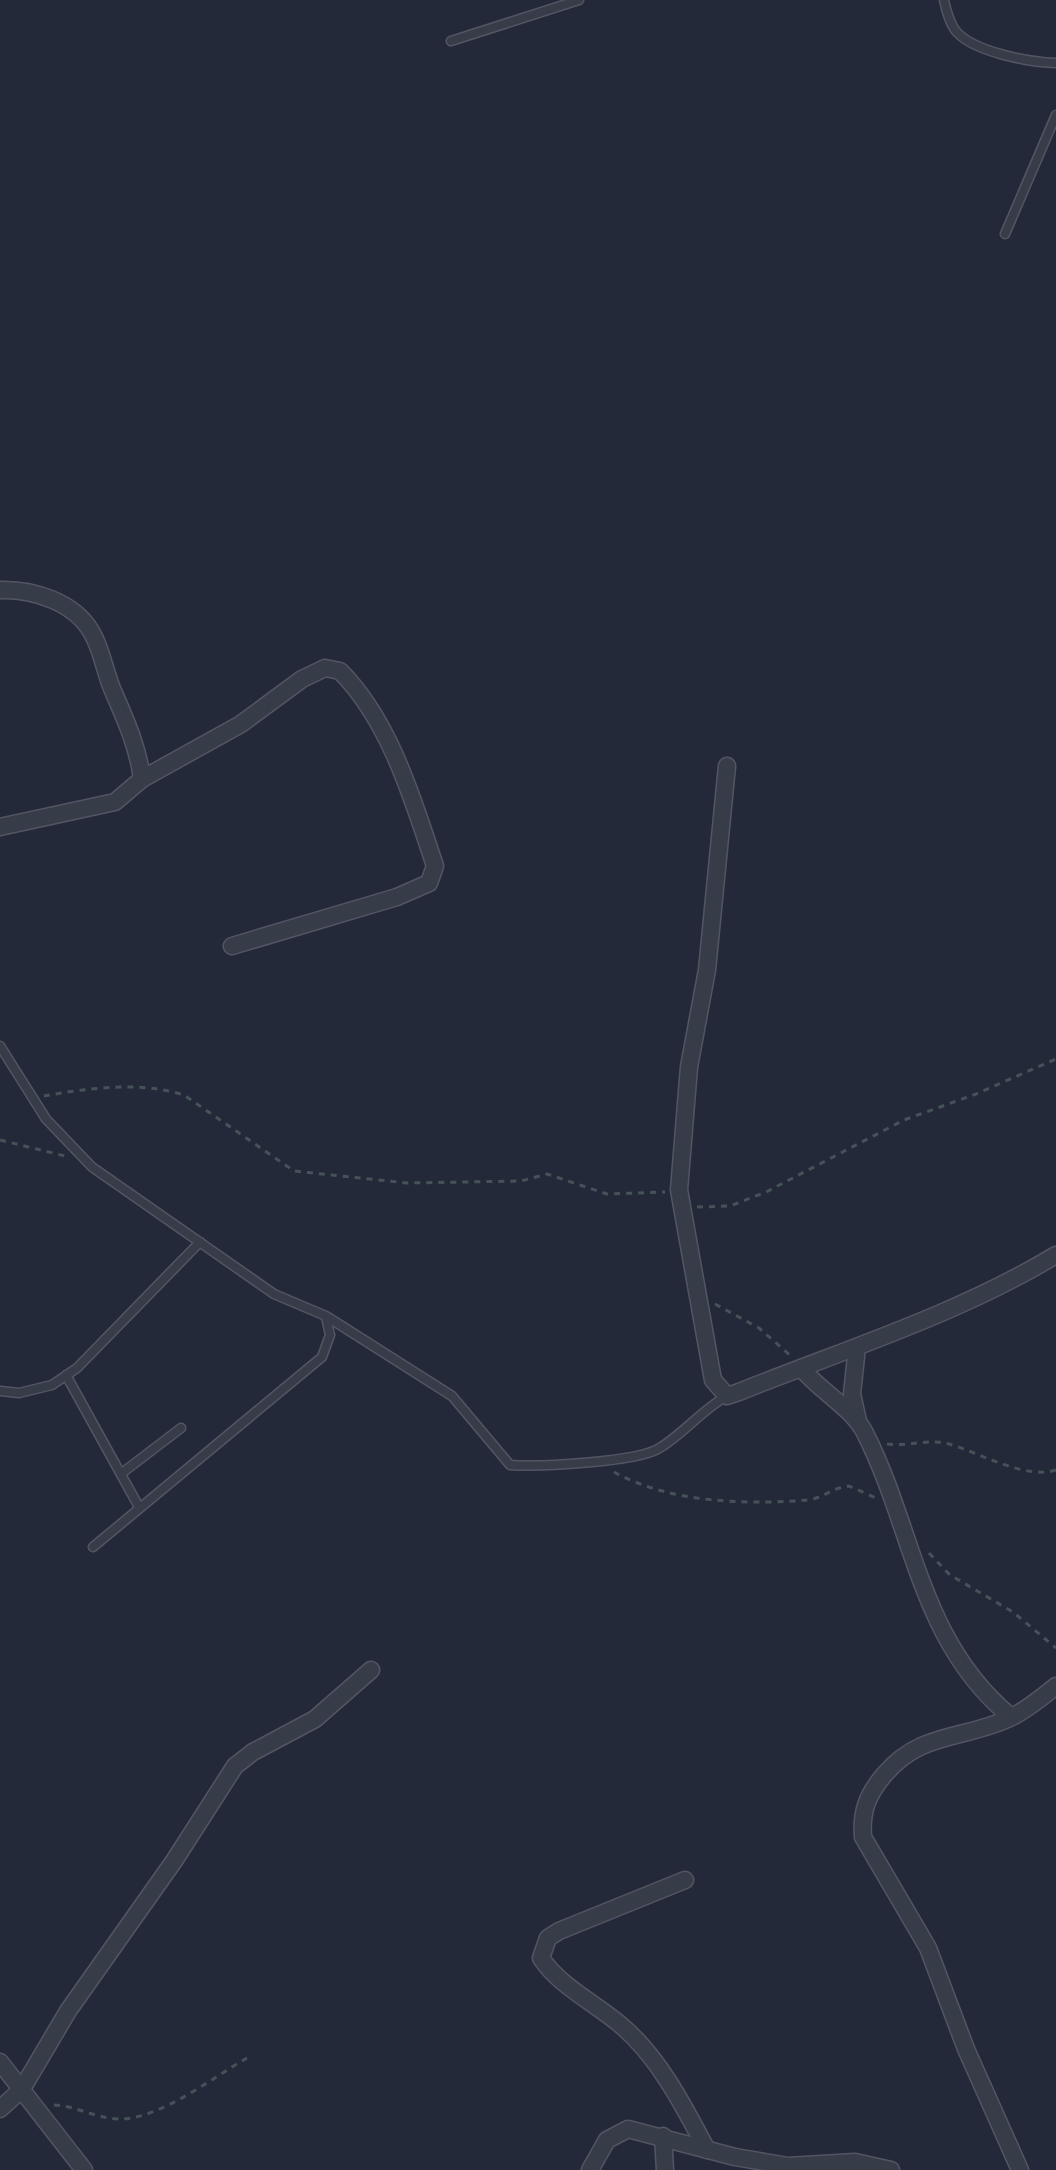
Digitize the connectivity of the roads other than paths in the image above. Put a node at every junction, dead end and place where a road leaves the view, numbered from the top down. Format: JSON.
{"nodes":[{"id":1,"x":579,"y":0,"type":"edge"},
{"id":2,"x":944,"y":0,"type":"edge"},
{"id":3,"x":451,"y":41,"type":"dead end"},
{"id":4,"x":1056,"y":63,"type":"edge"},
{"id":5,"x":1056,"y":115,"type":"edge"},
{"id":6,"x":1005,"y":234,"type":"dead end"},
{"id":7,"x":0,"y":590,"type":"edge"},
{"id":8,"x":727,"y":766,"type":"dead end"},
{"id":9,"x":142,"y":779,"type":"junction"},
{"id":10,"x":0,"y":827,"type":"edge"},
{"id":11,"x":232,"y":946,"type":"dead end"},
{"id":12,"x":0,"y":1046,"type":"edge"},
{"id":13,"x":200,"y":1242,"type":"junction"},
{"id":14,"x":1056,"y":1255,"type":"edge"},
{"id":15,"x":326,"y":1316,"type":"junction"},
{"id":16,"x":857,"y":1347,"type":"junction"},
{"id":17,"x":801,"y":1368,"type":"junction"},
{"id":18,"x":66,"y":1375,"type":"junction"},
{"id":19,"x":0,"y":1391,"type":"edge"},
{"id":20,"x":727,"y":1396,"type":"junction"},
{"id":21,"x":862,"y":1427,"type":"junction"},
{"id":22,"x":181,"y":1428,"type":"dead end"},
{"id":23,"x":122,"y":1473,"type":"junction"},
{"id":24,"x":139,"y":1507,"type":"junction"},
{"id":25,"x":93,"y":1547,"type":"dead end"},
{"id":26,"x":371,"y":1670,"type":"dead end"},
{"id":27,"x":1056,"y":1686,"type":"edge"},
{"id":28,"x":1011,"y":1717,"type":"junction"},
{"id":29,"x":685,"y":1880,"type":"dead end"},
{"id":30,"x":0,"y":2062,"type":"edge"},
{"id":31,"x":22,"y":2089,"type":"junction"},
{"id":32,"x":0,"y":2109,"type":"edge"},
{"id":33,"x":663,"y":2136,"type":"junction"},
{"id":34,"x":707,"y":2150,"type":"junction"},
{"id":35,"x":84,"y":2170,"type":"edge"},
{"id":36,"x":590,"y":2170,"type":"edge"},
{"id":37,"x":665,"y":2170,"type":"edge"},
{"id":38,"x":891,"y":2170,"type":"edge"},
{"id":39,"x":1020,"y":2170,"type":"edge"}],
"edges":[{"from":1,"to":3,"type":"lane"},
{"from":2,"to":4,"type":"lane"},
{"from":5,"to":6,"type":"lane"},
{"from":7,"to":9,"type":"street"},
{"from":8,"to":20,"type":"street"},
{"from":9,"to":10,"type":"street"},
{"from":9,"to":11,"type":"street"},
{"from":12,"to":13,"type":"lane"},
{"from":13,"to":15,"type":"lane"},
{"from":13,"to":18,"type":"lane"},
{"from":14,"to":16,"type":"street"},
{"from":15,"to":20,"type":"lane"},
{"from":15,"to":24,"type":"lane"},
{"from":16,"to":17,"type":"street"},
{"from":16,"to":21,"type":"street"},
{"from":17,"to":20,"type":"street"},
{"from":17,"to":21,"type":"street"},
{"from":18,"to":19,"type":"lane"},
{"from":18,"to":23,"type":"lane"},
{"from":21,"to":28,"type":"street"},
{"from":22,"to":23,"type":"lane"},
{"from":23,"to":24,"type":"lane"},
{"from":24,"to":25,"type":"lane"},
{"from":26,"to":31,"type":"street"},
{"from":27,"to":28,"type":"street"},
{"from":28,"to":39,"type":"street"},
{"from":29,"to":34,"type":"street"},
{"from":30,"to":31,"type":"street"},
{"from":31,"to":32,"type":"street"},
{"from":31,"to":35,"type":"street"},
{"from":33,"to":34,"type":"street"},
{"from":33,"to":36,"type":"street"},
{"from":33,"to":37,"type":"street"},
{"from":34,"to":38,"type":"street"}]}
